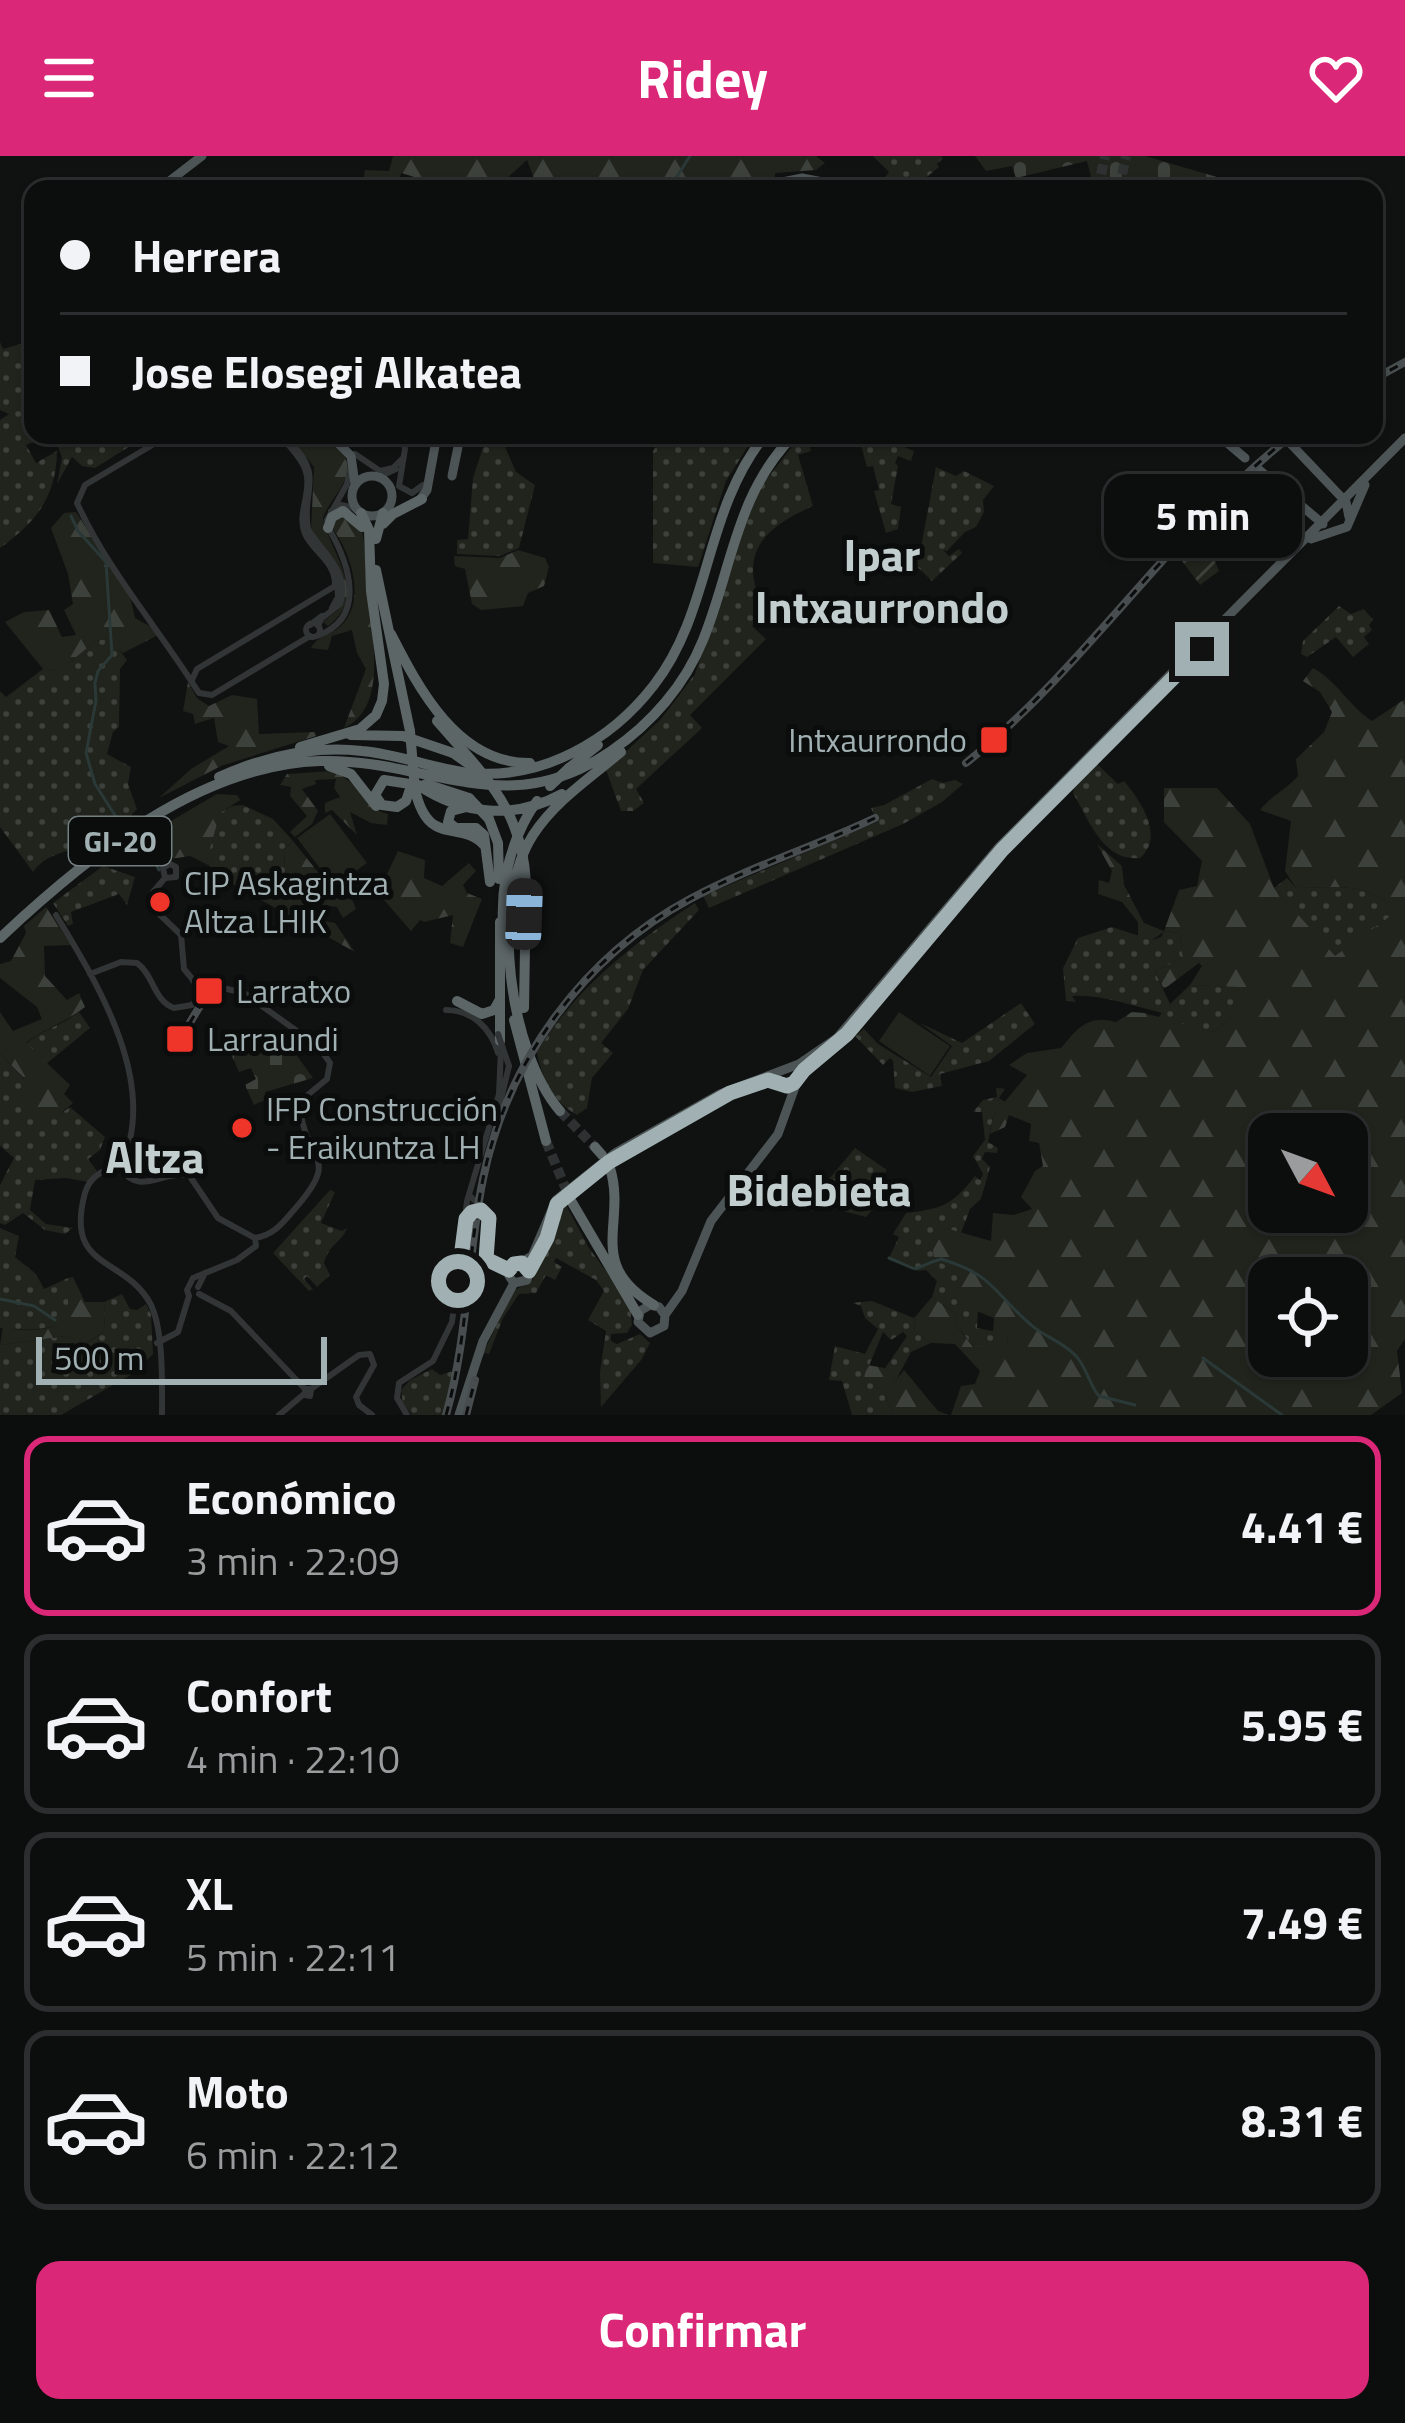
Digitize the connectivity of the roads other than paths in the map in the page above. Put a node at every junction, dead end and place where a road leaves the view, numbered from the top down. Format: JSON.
{"nodes":[{"id":1,"x":198,"y":156,"type":"edge"},
{"id":2,"x":166,"y":180,"type":"edge"},
{"id":3,"x":1405,"y":441,"type":"edge"},
{"id":4,"x":154,"y":444,"type":"edge"},
{"id":5,"x":289,"y":444,"type":"edge"},
{"id":6,"x":292,"y":444,"type":"edge"},
{"id":7,"x":341,"y":444,"type":"edge"},
{"id":8,"x":345,"y":444,"type":"edge"},
{"id":9,"x":402,"y":444,"type":"edge"},
{"id":10,"x":434,"y":444,"type":"edge"},
{"id":11,"x":435,"y":444,"type":"edge"},
{"id":12,"x":457,"y":444,"type":"edge"},
{"id":13,"x":759,"y":444,"type":"edge"},
{"id":14,"x":787,"y":444,"type":"edge"},
{"id":15,"x":1229,"y":444,"type":"edge"},
{"id":16,"x":1291,"y":444,"type":"edge"},
{"id":17,"x":350,"y":451,"type":"junction"},
{"id":18,"x":1245,"y":458,"type":"dead end"},
{"id":19,"x":403,"y":461,"type":"junction"},
{"id":20,"x":1257,"y":468,"type":"dead end"},
{"id":21,"x":375,"y":476,"type":"junction"},
{"id":22,"x":452,"y":476,"type":"dead end"},
{"id":23,"x":1362,"y":483,"type":"junction"},
{"id":24,"x":355,"y":484,"type":"junction"},
{"id":25,"x":1334,"y":489,"type":"junction"},
{"id":26,"x":392,"y":491,"type":"junction"},
{"id":27,"x":423,"y":492,"type":"junction"},
{"id":28,"x":1344,"y":500,"type":"junction"},
{"id":29,"x":358,"y":510,"type":"junction"},
{"id":30,"x":384,"y":512,"type":"junction"},
{"id":31,"x":1321,"y":522,"type":"junction"},
{"id":32,"x":328,"y":524,"type":"junction"},
{"id":33,"x":1335,"y":531,"type":"junction"},
{"id":34,"x":376,"y":544,"type":"junction"},
{"id":35,"x":370,"y":572,"type":"junction"},
{"id":36,"x":336,"y":578,"type":"junction"},
{"id":37,"x":370,"y":591,"type":"junction"},
{"id":38,"x":294,"y":612,"type":"junction"},
{"id":39,"x":384,"y":617,"type":"junction"},
{"id":40,"x":316,"y":629,"type":"junction"},
{"id":41,"x":391,"y":634,"type":"junction"},
{"id":42,"x":678,"y":646,"type":"junction"},
{"id":43,"x":192,"y":682,"type":"junction"},
{"id":44,"x":680,"y":682,"type":"junction"},
{"id":45,"x":408,"y":730,"type":"junction"},
{"id":46,"x":332,"y":739,"type":"junction"},
{"id":47,"x":456,"y":750,"type":"junction"},
{"id":48,"x":622,"y":751,"type":"junction"},
{"id":49,"x":272,"y":758,"type":"junction"},
{"id":50,"x":557,"y":760,"type":"junction"},
{"id":51,"x":326,"y":765,"type":"junction"},
{"id":52,"x":257,"y":771,"type":"junction"},
{"id":53,"x":490,"y":778,"type":"junction"},
{"id":54,"x":415,"y":788,"type":"junction"},
{"id":55,"x":444,"y":790,"type":"junction"},
{"id":56,"x":468,"y":804,"type":"junction"},
{"id":57,"x":486,"y":849,"type":"junction"},
{"id":58,"x":164,"y":878,"type":"dead end"},
{"id":59,"x":490,"y":882,"type":"dead end"},
{"id":60,"x":502,"y":907,"type":"junction"},
{"id":61,"x":56,"y":915,"type":"dead end"},
{"id":62,"x":500,"y":922,"type":"junction"},
{"id":63,"x":0,"y":934,"type":"edge"},
{"id":64,"x":501,"y":956,"type":"junction"},
{"id":65,"x":186,"y":972,"type":"junction"},
{"id":66,"x":90,"y":974,"type":"junction"},
{"id":67,"x":206,"y":987,"type":"junction"},
{"id":68,"x":499,"y":998,"type":"junction"},
{"id":69,"x":451,"y":1002,"type":"junction"},
{"id":70,"x":519,"y":1031,"type":"junction"},
{"id":71,"x":499,"y":1040,"type":"junction"},
{"id":72,"x":506,"y":1063,"type":"junction"},
{"id":73,"x":787,"y":1077,"type":"junction"},
{"id":74,"x":560,"y":1111,"type":"tunnel mouth"},
{"id":75,"x":546,"y":1141,"type":"tunnel mouth"},
{"id":76,"x":120,"y":1167,"type":"junction"},
{"id":77,"x":610,"y":1168,"type":"dead end"},
{"id":78,"x":570,"y":1198,"type":"tunnel mouth"},
{"id":79,"x":471,"y":1210,"type":"junction"},
{"id":80,"x":255,"y":1238,"type":"junction"},
{"id":81,"x":525,"y":1267,"type":"junction"},
{"id":82,"x":509,"y":1270,"type":"junction"},
{"id":83,"x":514,"y":1283,"type":"junction"},
{"id":84,"x":194,"y":1291,"type":"junction"},
{"id":85,"x":655,"y":1305,"type":"junction"},
{"id":86,"x":638,"y":1315,"type":"junction"},
{"id":87,"x":665,"y":1316,"type":"junction"},
{"id":88,"x":158,"y":1343,"type":"junction"},
{"id":89,"x":307,"y":1391,"type":"junction"},
{"id":90,"x":162,"y":1415,"type":"edge"},
{"id":91,"x":279,"y":1415,"type":"edge"},
{"id":92,"x":372,"y":1415,"type":"edge"},
{"id":93,"x":406,"y":1415,"type":"edge"},
{"id":94,"x":459,"y":1415,"type":"edge"}],
"edges":[{"from":1,"to":2,"type":"main road"},
{"from":3,"to":23,"type":"main road"},
{"from":3,"to":23,"type":"main road"},
{"from":4,"to":43,"type":"street"},
{"from":5,"to":36,"type":"street"},
{"from":6,"to":40,"type":"street"},
{"from":7,"to":17,"type":"main road"},
{"from":8,"to":17,"type":"main road"},
{"from":9,"to":19,"type":"street"},
{"from":10,"to":27,"type":"main road"},
{"from":11,"to":27,"type":"main road"},
{"from":12,"to":22,"type":"main road"},
{"from":13,"to":42,"type":"highway","number":"GI-20"},
{"from":14,"to":44,"type":"highway","number":"GI-20"},
{"from":15,"to":18,"type":"main road"},
{"from":16,"to":25,"type":"main road"},
{"from":17,"to":19,"type":"street"},
{"from":17,"to":21,"type":"main road"},
{"from":17,"to":24,"type":"main road"},
{"from":17,"to":32,"type":"street"},
{"from":19,"to":21,"type":"street"},
{"from":19,"to":26,"type":"street"},
{"from":19,"to":27,"type":"street"},
{"from":20,"to":31,"type":"main road"},
{"from":21,"to":24,"type":"main road"},
{"from":21,"to":26,"type":"main road"},
{"from":23,"to":25,"type":"main road"},
{"from":23,"to":28,"type":"main road"},
{"from":23,"to":33,"type":"main road"},
{"from":24,"to":29,"type":"main road"},
{"from":25,"to":28,"type":"main road"},
{"from":26,"to":27,"type":"main road"},
{"from":26,"to":30,"type":"main road"},
{"from":27,"to":30,"type":"main road"},
{"from":27,"to":34,"type":"highway"},
{"from":28,"to":31,"type":"main road"},
{"from":28,"to":33,"type":"main road"},
{"from":29,"to":30,"type":"main road"},
{"from":29,"to":32,"type":"street"},
{"from":29,"to":35,"type":"highway"},
{"from":30,"to":34,"type":"highway"},
{"from":31,"to":33,"type":"main road"},
{"from":31,"to":73,"type":"main road"},
{"from":32,"to":37,"type":"highway"},
{"from":32,"to":40,"type":"street"},
{"from":33,"to":73,"type":"main road"},
{"from":34,"to":39,"type":"highway"},
{"from":35,"to":37,"type":"highway"},
{"from":35,"to":45,"type":"highway"},
{"from":36,"to":38,"type":"street"},
{"from":36,"to":40,"type":"street"},
{"from":37,"to":46,"type":"highway"},
{"from":38,"to":40,"type":"street"},
{"from":38,"to":43,"type":"street"},
{"from":39,"to":41,"type":"highway"},
{"from":39,"to":45,"type":"highway"},
{"from":40,"to":43,"type":"street"},
{"from":41,"to":47,"type":"highway"},
{"from":41,"to":50,"type":"highway"},
{"from":42,"to":50,"type":"highway","number":"GI-20"},
{"from":42,"to":60,"type":"highway","bridge":true},
{"from":44,"to":48,"type":"highway"},
{"from":44,"to":52,"type":"highway","number":"GI-20"},
{"from":45,"to":54,"type":"highway","bridge":true},
{"from":46,"to":47,"type":"highway"},
{"from":46,"to":49,"type":"highway"},
{"from":47,"to":53,"type":"highway","bridge":true},
{"from":48,"to":56,"type":"highway"},
{"from":48,"to":70,"type":"highway"},
{"from":49,"to":53,"type":"highway","number":"GI-20"},
{"from":49,"to":63,"type":"highway","number":"GI-20"},
{"from":50,"to":53,"type":"highway","number":"GI-20"},
{"from":51,"to":52,"type":"highway"},
{"from":51,"to":54,"type":"highway"},
{"from":51,"to":55,"type":"highway"},
{"from":52,"to":63,"type":"highway","number":"GI-20"},
{"from":53,"to":70,"type":"highway","bridge":true},
{"from":54,"to":55,"type":"highway"},
{"from":54,"to":56,"type":"highway"},
{"from":54,"to":57,"type":"highway"},
{"from":55,"to":56,"type":"highway"},
{"from":56,"to":57,"type":"highway"},
{"from":56,"to":62,"type":"highway","bridge":true},
{"from":57,"to":59,"type":"highway"},
{"from":58,"to":65,"type":"street"},
{"from":60,"to":62,"type":"highway"},
{"from":60,"to":70,"type":"highway"},
{"from":61,"to":66,"type":"street"},
{"from":62,"to":64,"type":"highway"},
{"from":64,"to":68,"type":"highway"},
{"from":64,"to":70,"type":"highway"},
{"from":65,"to":67,"type":"street"},
{"from":65,"to":67,"type":"street"},
{"from":66,"to":67,"type":"street"},
{"from":66,"to":76,"type":"street"},
{"from":67,"to":80,"type":"street"},
{"from":68,"to":69,"type":"highway"},
{"from":68,"to":71,"type":"highway"},
{"from":69,"to":71,"type":"street"},
{"from":69,"to":72,"type":"street"},
{"from":70,"to":74,"type":"highway"},
{"from":70,"to":75,"type":"highway"},
{"from":71,"to":72,"type":"street","bridge":true},
{"from":72,"to":79,"type":"street"},
{"from":73,"to":81,"type":"main road"},
{"from":73,"to":85,"type":"main road"},
{"from":73,"to":87,"type":"main road"},
{"from":76,"to":80,"type":"street"},
{"from":76,"to":88,"type":"street"},
{"from":77,"to":85,"type":"highway"},
{"from":78,"to":86,"type":"highway"},
{"from":79,"to":82,"type":"street"},
{"from":79,"to":93,"type":"street"},
{"from":80,"to":84,"type":"street"},
{"from":81,"to":82,"type":"main road"},
{"from":81,"to":83,"type":"main road"},
{"from":82,"to":83,"type":"main road"},
{"from":83,"to":94,"type":"main road"},
{"from":84,"to":88,"type":"street"},
{"from":84,"to":89,"type":"street"},
{"from":85,"to":86,"type":"main road"},
{"from":85,"to":87,"type":"main road"},
{"from":86,"to":87,"type":"main road"},
{"from":88,"to":90,"type":"street"},
{"from":89,"to":91,"type":"street"},
{"from":89,"to":92,"type":"street"}]}
